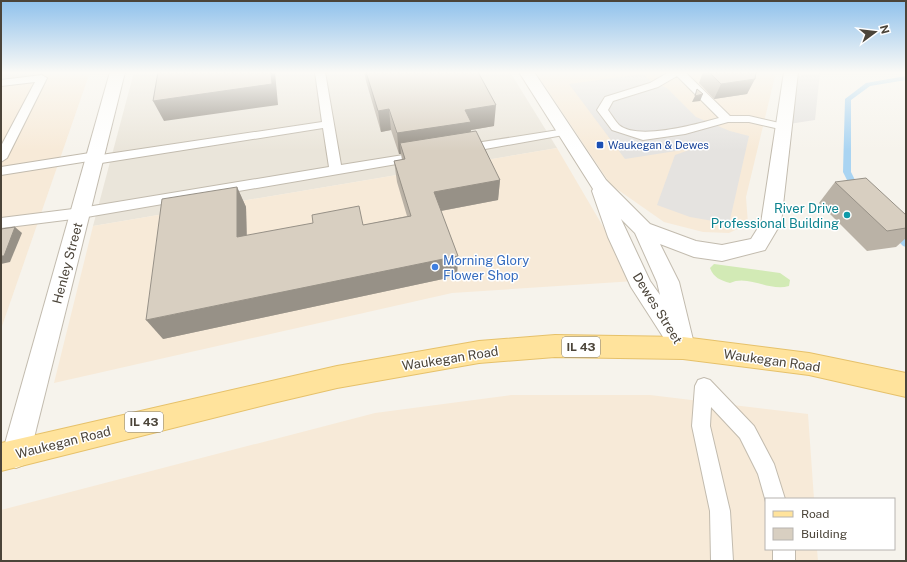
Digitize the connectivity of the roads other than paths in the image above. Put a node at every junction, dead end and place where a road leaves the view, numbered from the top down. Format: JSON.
{"nodes":[{"id":1,"x":32,"y":98,"type":"edge"},
{"id":2,"x":111,"y":98,"type":"edge"},
{"id":3,"x":325,"y":98,"type":"edge"},
{"id":4,"x":543,"y":98,"type":"edge"},
{"id":5,"x":611,"y":98,"type":"edge"},
{"id":6,"x":705,"y":98,"type":"edge"},
{"id":7,"x":788,"y":98,"type":"edge"},
{"id":8,"x":727,"y":119,"type":"junction"},
{"id":9,"x":329,"y":124,"type":"junction"},
{"id":10,"x":784,"y":127,"type":"junction"},
{"id":11,"x":565,"y":132,"type":"junction"},
{"id":12,"x":450,"y":151,"type":"edge"},
{"id":13,"x":435,"y":153,"type":"edge"},
{"id":14,"x":1,"y":158,"type":"edge"},
{"id":15,"x":95,"y":158,"type":"junction"},
{"id":16,"x":336,"y":170,"type":"junction"},
{"id":17,"x":1,"y":171,"type":"edge"},
{"id":18,"x":599,"y":184,"type":"junction"},
{"id":19,"x":81,"y":213,"type":"junction"},
{"id":20,"x":1,"y":223,"type":"edge"},
{"id":21,"x":643,"y":229,"type":"junction"},
{"id":22,"x":683,"y":348,"type":"junction"},
{"id":23,"x":906,"y":385,"type":"edge"},
{"id":24,"x":8,"y":455,"type":"edge"},
{"id":25,"x":775,"y":498,"type":"edge"},
{"id":26,"x":784,"y":550,"type":"edge"},
{"id":27,"x":722,"y":561,"type":"edge"},
{"id":28,"x":784,"y":561,"type":"edge"}],
"edges":[{"from":1,"to":14,"type":"lane"},
{"from":2,"to":15,"type":"street","name":"Henley Street"},
{"from":3,"to":9,"type":"lane"},
{"from":4,"to":11,"type":"street","name":"Dewes Street"},
{"from":5,"to":8,"type":"lane"},
{"from":6,"to":8,"type":"lane"},
{"from":7,"to":10,"type":"street"},
{"from":8,"to":10,"type":"lane"},
{"from":9,"to":15,"type":"lane"},
{"from":9,"to":16,"type":"lane"},
{"from":10,"to":21,"type":"street"},
{"from":11,"to":12,"type":"lane"},
{"from":11,"to":18,"type":"street","name":"Dewes Street"},
{"from":13,"to":16,"type":"lane"},
{"from":15,"to":17,"type":"lane"},
{"from":15,"to":19,"type":"street","name":"Henley Street"},
{"from":16,"to":19,"type":"lane"},
{"from":18,"to":21,"type":"street","name":"Dewes Street"},
{"from":18,"to":22,"type":"street","name":"Dewes Street"},
{"from":19,"to":20,"type":"lane"},
{"from":19,"to":24,"type":"street","name":"Henley Street"},
{"from":21,"to":22,"type":"street","name":"Dewes Street"},
{"from":22,"to":23,"type":"main road","name":"Waukegan Road","number":"IL 43"},
{"from":22,"to":24,"type":"main road","name":"Waukegan Road","number":"IL 43"},
{"from":25,"to":27,"type":"lane"},
{"from":26,"to":28,"type":"lane"}]}
